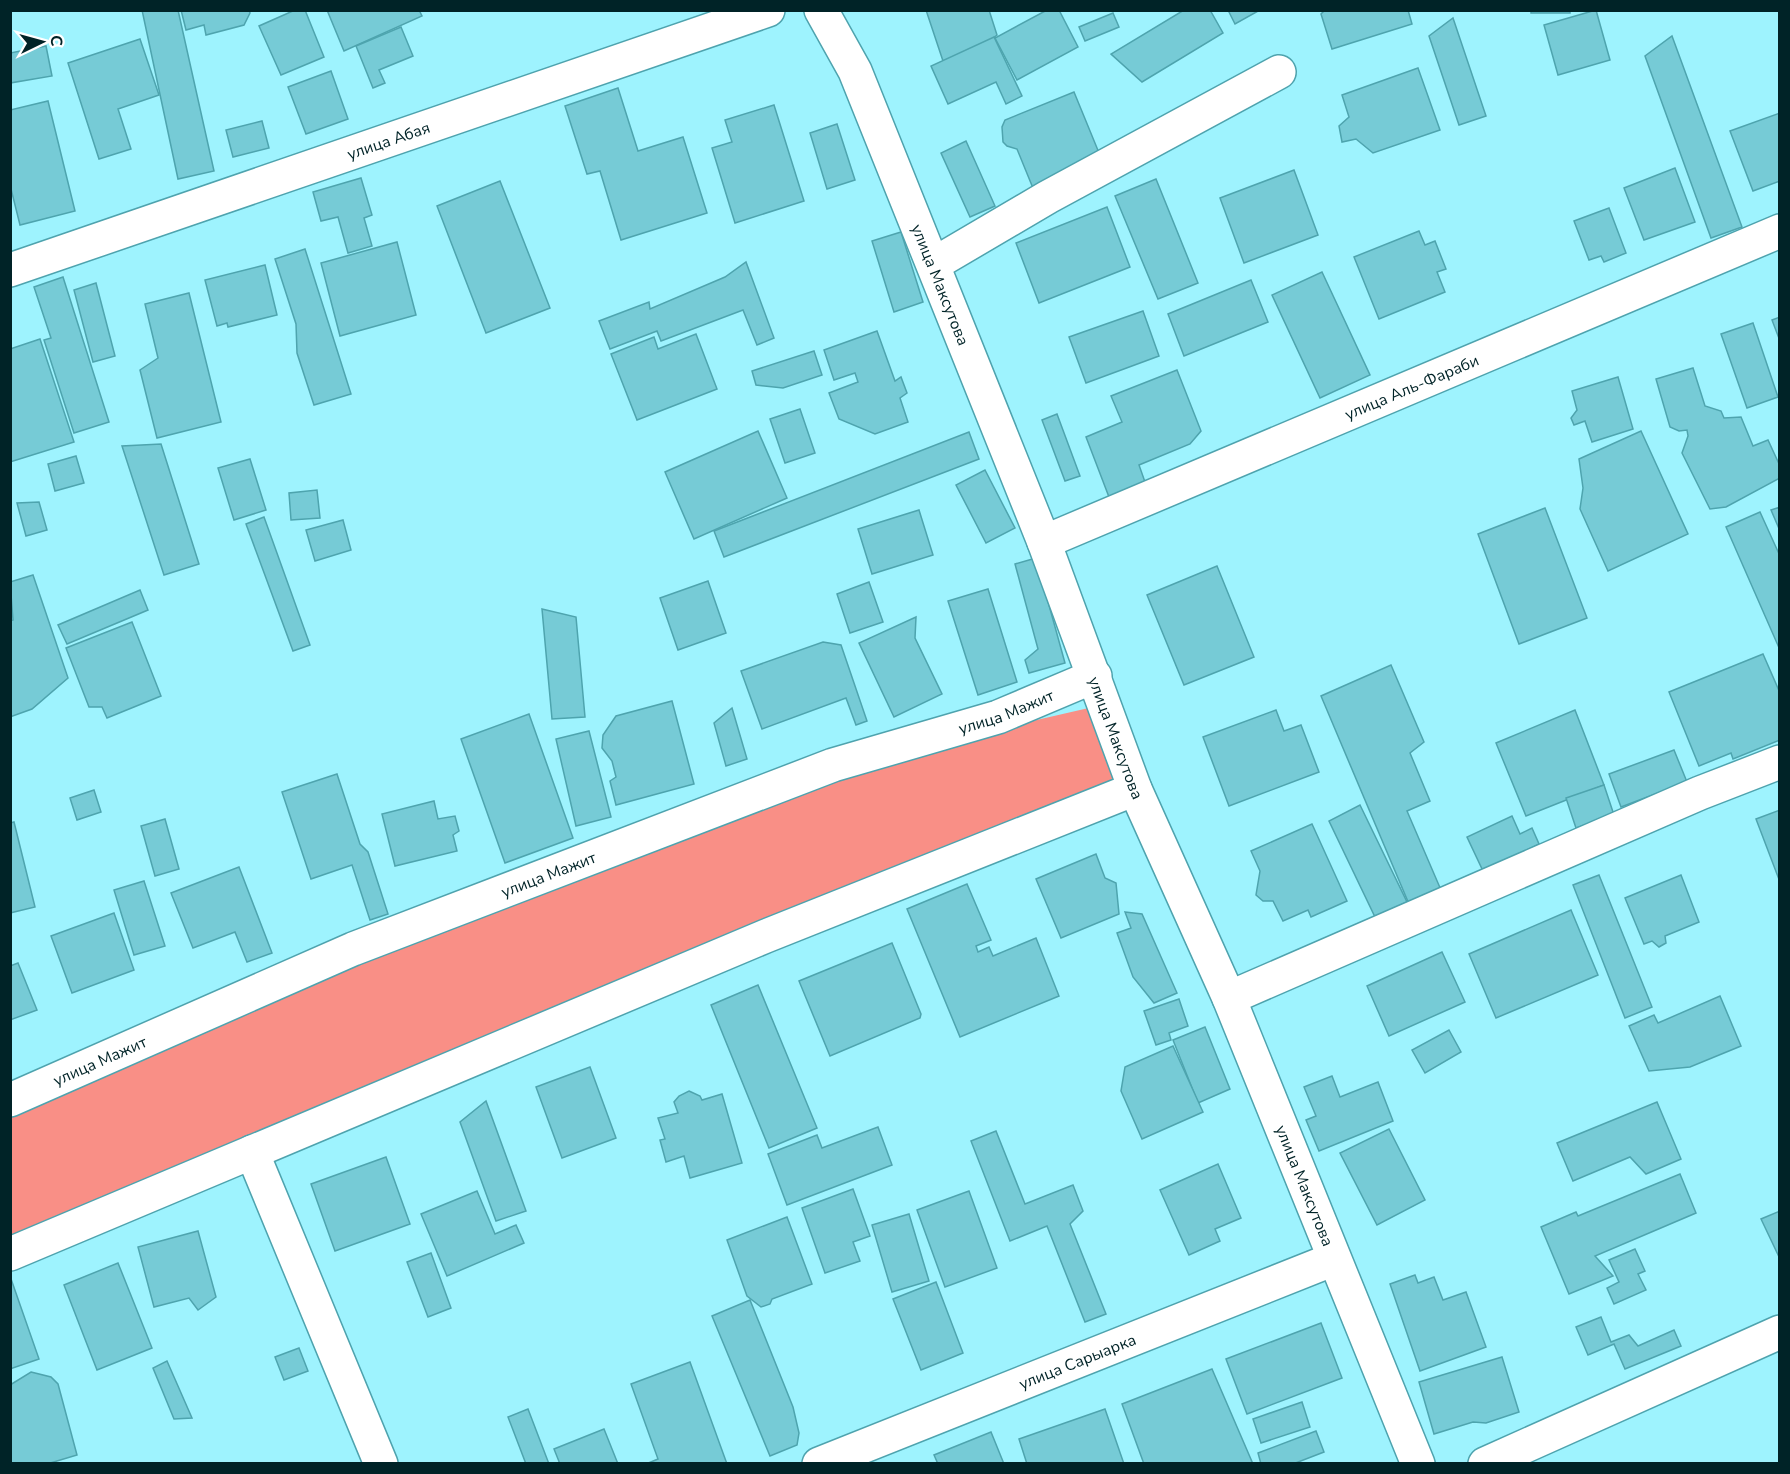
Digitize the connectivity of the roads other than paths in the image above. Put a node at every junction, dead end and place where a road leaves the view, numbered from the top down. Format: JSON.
{"nodes":[{"id":1,"x":768,"y":10,"type":"edge"},
{"id":2,"x":821,"y":10,"type":"edge"},
{"id":3,"x":1279,"y":72,"type":"dead end"},
{"id":4,"x":1779,"y":231,"type":"edge"},
{"id":5,"x":934,"y":264,"type":"junction"},
{"id":6,"x":10,"y":270,"type":"edge"},
{"id":7,"x":1044,"y":542,"type":"junction"},
{"id":8,"x":1095,"y":676,"type":"junction"},
{"id":9,"x":1779,"y":762,"type":"edge"},
{"id":10,"x":1135,"y":789,"type":"junction"},
{"id":11,"x":1229,"y":998,"type":"junction"},
{"id":12,"x":10,"y":1100,"type":"edge"},
{"id":13,"x":252,"y":1152,"type":"junction"},
{"id":14,"x":10,"y":1254,"type":"edge"},
{"id":15,"x":1334,"y":1259,"type":"junction"},
{"id":16,"x":1779,"y":1332,"type":"edge"},
{"id":17,"x":381,"y":1464,"type":"edge"},
{"id":18,"x":819,"y":1464,"type":"edge"},
{"id":19,"x":1418,"y":1464,"type":"edge"},
{"id":20,"x":1485,"y":1464,"type":"edge"}],
"edges":[{"from":1,"to":6,"type":"street","name":"улица Абая"},
{"from":2,"to":5,"type":"street","name":"улица Максутова"},
{"from":3,"to":5,"type":"street"},
{"from":4,"to":7,"type":"street","name":"улица Аль-Фараби"},
{"from":5,"to":7,"type":"street","name":"улица Максутова"},
{"from":7,"to":8,"type":"street","name":"улица Максутова"},
{"from":8,"to":10,"type":"street","name":"улица Максутова"},
{"from":8,"to":12,"type":"street","name":"улица Мажит"},
{"from":9,"to":11,"type":"street"},
{"from":10,"to":11,"type":"street","name":"улица Максутова"},
{"from":10,"to":13,"type":"street"},
{"from":11,"to":15,"type":"street","name":"улица Максутова"},
{"from":13,"to":14,"type":"street"},
{"from":13,"to":17,"type":"street"},
{"from":15,"to":18,"type":"street","name":"улица Сарыарка"},
{"from":15,"to":19,"type":"street","name":"улица Максутова"},
{"from":16,"to":20,"type":"street"}]}
